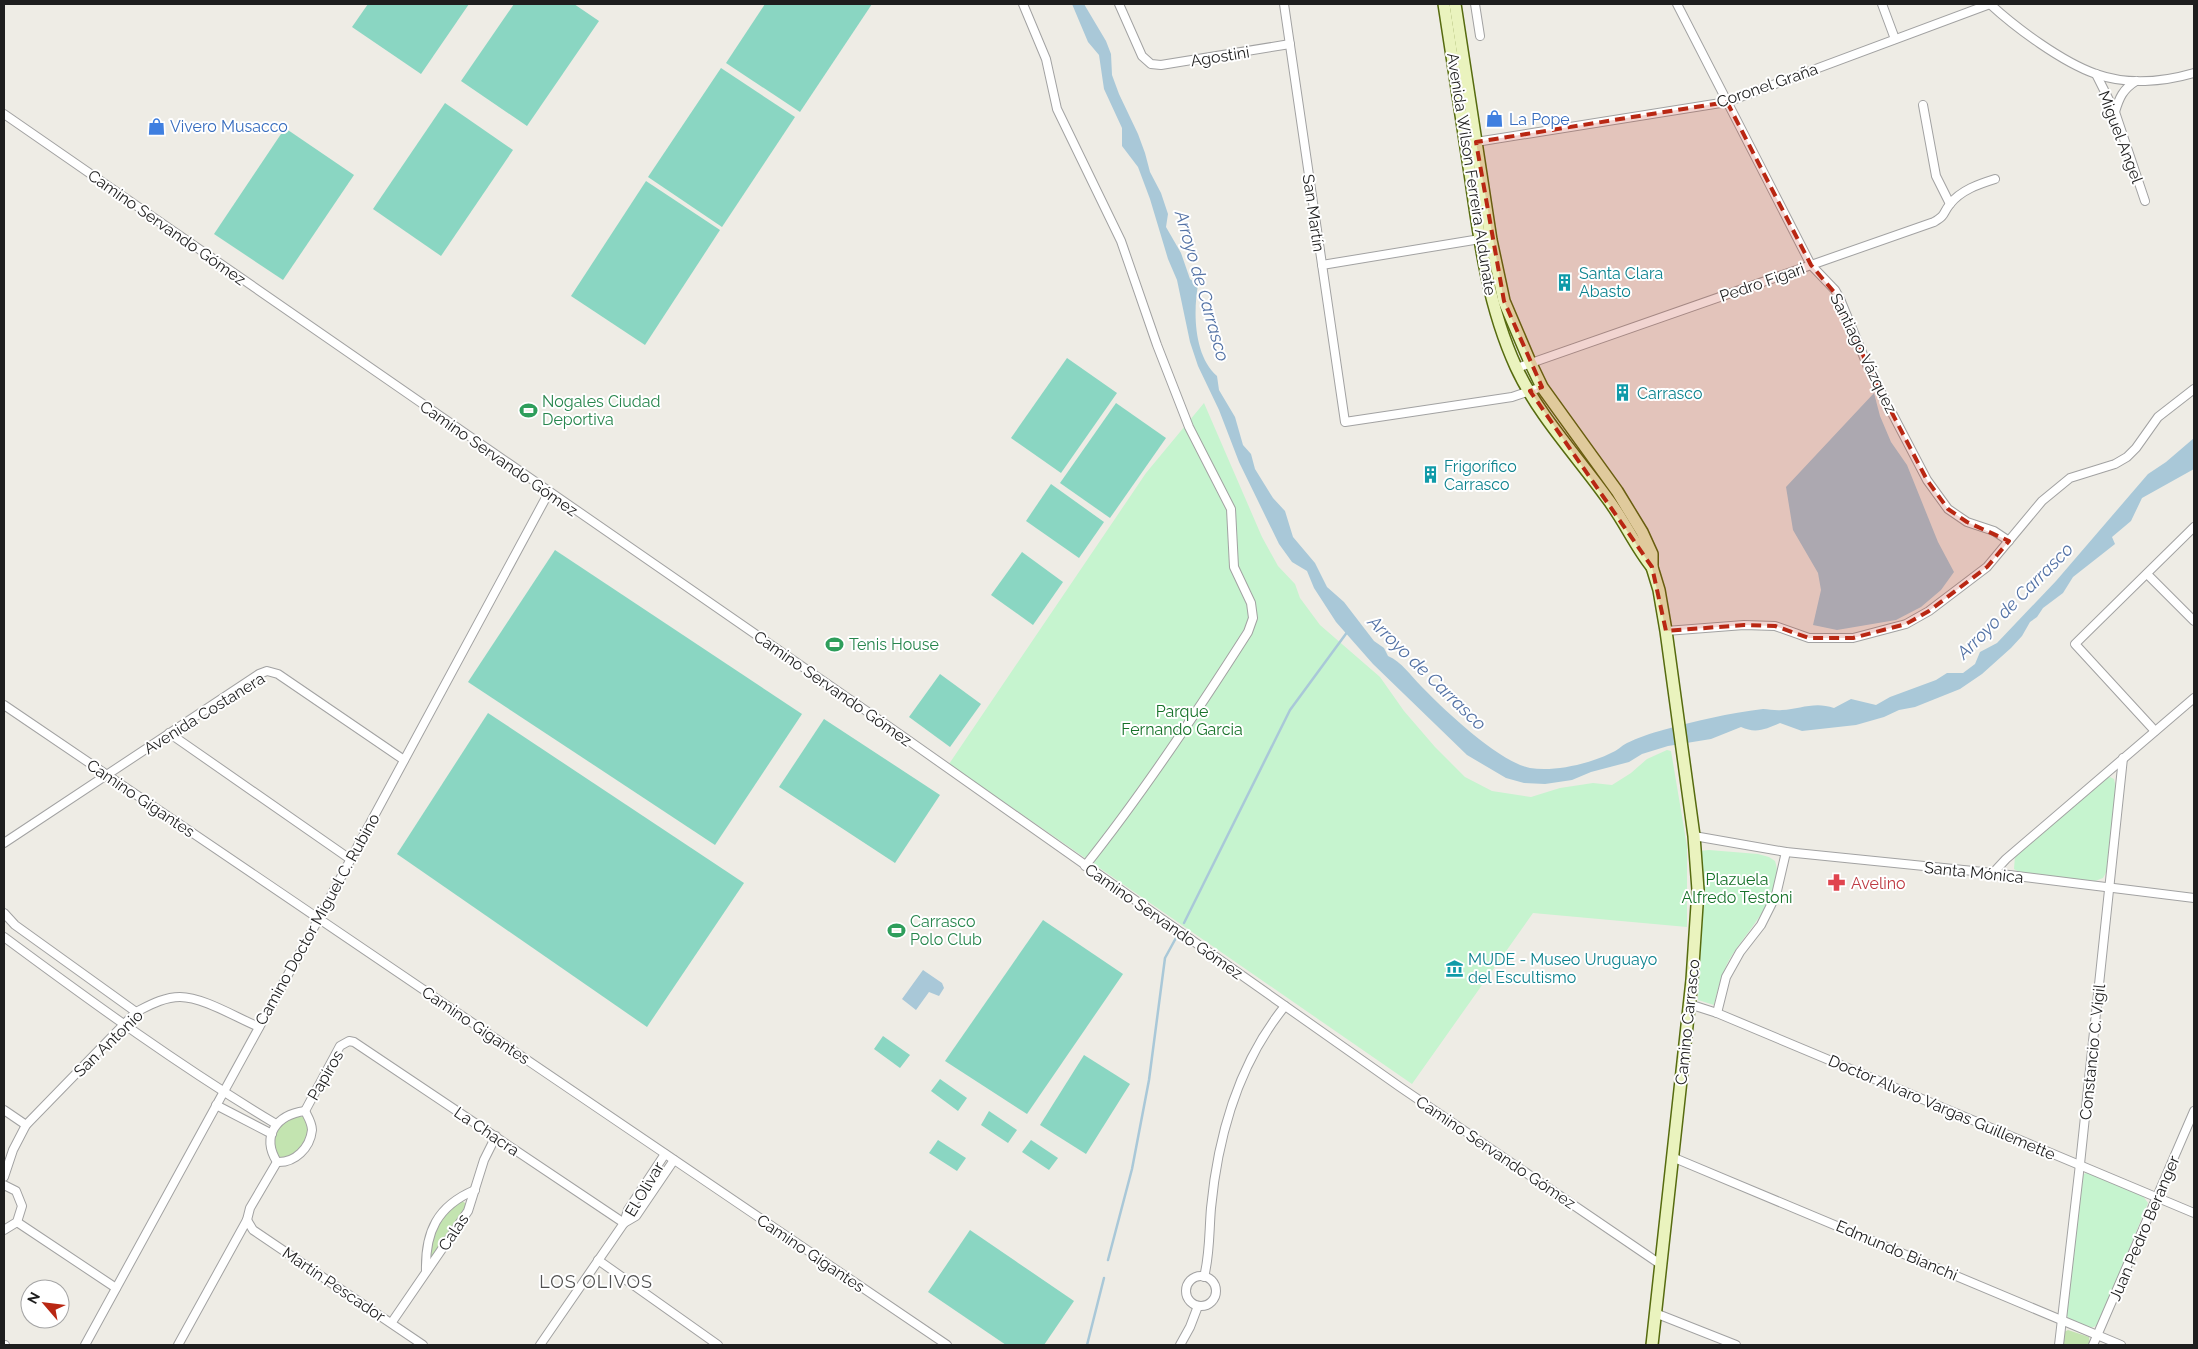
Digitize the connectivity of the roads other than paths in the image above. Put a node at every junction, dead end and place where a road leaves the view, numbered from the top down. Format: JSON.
{"nodes":[{"id":1,"x":1023,"y":4,"type":"edge"},
{"id":2,"x":1119,"y":4,"type":"edge"},
{"id":3,"x":1284,"y":4,"type":"edge"},
{"id":4,"x":1444,"y":4,"type":"edge"},
{"id":5,"x":1455,"y":4,"type":"edge"},
{"id":6,"x":1475,"y":4,"type":"edge"},
{"id":7,"x":1677,"y":4,"type":"edge"},
{"id":8,"x":1882,"y":4,"type":"edge"},
{"id":9,"x":1990,"y":4,"type":"edge"},
{"id":10,"x":1480,"y":36,"type":"dead end"},
{"id":11,"x":1895,"y":39,"type":"junction"},
{"id":12,"x":1290,"y":44,"type":"junction"},
{"id":13,"x":2194,"y":73,"type":"edge"},
{"id":14,"x":2096,"y":74,"type":"junction"},
{"id":15,"x":2136,"y":81,"type":"junction"},
{"id":16,"x":1727,"y":102,"type":"junction"},
{"id":17,"x":1923,"y":105,"type":"dead end"},
{"id":18,"x":2115,"y":112,"type":"junction"},
{"id":19,"x":4,"y":114,"type":"edge"},
{"id":20,"x":1476,"y":142,"type":"junction"},
{"id":21,"x":1995,"y":179,"type":"dead end"},
{"id":22,"x":2145,"y":201,"type":"dead end"},
{"id":23,"x":1950,"y":204,"type":"junction"},
{"id":24,"x":1480,"y":239,"type":"junction"},
{"id":25,"x":1322,"y":265,"type":"junction"},
{"id":26,"x":1811,"y":265,"type":"junction"},
{"id":27,"x":1530,"y":362,"type":"junction"},
{"id":28,"x":1517,"y":368,"type":"junction"},
{"id":29,"x":1542,"y":387,"type":"junction"},
{"id":30,"x":2194,"y":389,"type":"edge"},
{"id":31,"x":1530,"y":391,"type":"junction"},
{"id":32,"x":548,"y":492,"type":"junction"},
{"id":33,"x":2194,"y":527,"type":"edge"},
{"id":34,"x":2010,"y":541,"type":"junction"},
{"id":35,"x":1652,"y":568,"type":"junction"},
{"id":36,"x":2147,"y":574,"type":"junction"},
{"id":37,"x":2194,"y":621,"type":"edge"},
{"id":38,"x":1666,"y":631,"type":"junction"},
{"id":39,"x":2194,"y":698,"type":"edge"},
{"id":40,"x":1676,"y":700,"type":"joint"},
{"id":41,"x":4,"y":705,"type":"edge"},
{"id":42,"x":2155,"y":731,"type":"junction"},
{"id":43,"x":169,"y":733,"type":"junction"},
{"id":44,"x":2123,"y":758,"type":"junction"},
{"id":45,"x":404,"y":760,"type":"junction"},
{"id":46,"x":107,"y":775,"type":"junction"},
{"id":47,"x":1694,"y":836,"type":"junction"},
{"id":48,"x":4,"y":843,"type":"edge"},
{"id":49,"x":1786,"y":852,"type":"junction"},
{"id":50,"x":350,"y":859,"type":"junction"},
{"id":51,"x":1085,"y":866,"type":"junction"},
{"id":52,"x":1993,"y":873,"type":"junction"},
{"id":53,"x":2109,"y":889,"type":"junction"},
{"id":54,"x":2194,"y":898,"type":"edge"},
{"id":55,"x":4,"y":913,"type":"edge"},
{"id":56,"x":319,"y":918,"type":"junction"},
{"id":57,"x":4,"y":937,"type":"edge"},
{"id":58,"x":1689,"y":1004,"type":"junction"},
{"id":59,"x":1285,"y":1006,"type":"junction"},
{"id":60,"x":136,"y":1012,"type":"junction"},
{"id":61,"x":1717,"y":1012,"type":"junction"},
{"id":62,"x":123,"y":1026,"type":"junction"},
{"id":63,"x":259,"y":1028,"type":"junction"},
{"id":64,"x":349,"y":1041,"type":"joint"},
{"id":65,"x":223,"y":1092,"type":"junction"},
{"id":66,"x":216,"y":1105,"type":"junction"},
{"id":67,"x":4,"y":1110,"type":"edge"},
{"id":68,"x":305,"y":1111,"type":"junction"},
{"id":69,"x":2194,"y":1111,"type":"edge"},
{"id":70,"x":276,"y":1124,"type":"junction"},
{"id":71,"x":26,"y":1125,"type":"junction"},
{"id":72,"x":272,"y":1134,"type":"junction"},
{"id":73,"x":496,"y":1136,"type":"junction"},
{"id":74,"x":666,"y":1154,"type":"junction"},
{"id":75,"x":1672,"y":1157,"type":"junction"},
{"id":76,"x":674,"y":1160,"type":"junction"},
{"id":77,"x":277,"y":1162,"type":"junction"},
{"id":78,"x":2080,"y":1164,"type":"junction"},
{"id":79,"x":4,"y":1177,"type":"edge"},
{"id":80,"x":4,"y":1184,"type":"edge"},
{"id":81,"x":475,"y":1190,"type":"junction"},
{"id":82,"x":2157,"y":1197,"type":"junction"},
{"id":83,"x":2194,"y":1213,"type":"edge"},
{"id":84,"x":247,"y":1220,"type":"junction"},
{"id":85,"x":17,"y":1222,"type":"junction"},
{"id":86,"x":624,"y":1223,"type":"junction"},
{"id":87,"x":4,"y":1230,"type":"edge"},
{"id":88,"x":598,"y":1260,"type":"junction"},
{"id":89,"x":1660,"y":1264,"type":"junction"},
{"id":90,"x":426,"y":1271,"type":"junction"},
{"id":91,"x":1204,"y":1277,"type":"junction"},
{"id":92,"x":116,"y":1288,"type":"junction"},
{"id":93,"x":1198,"y":1306,"type":"junction"},
{"id":94,"x":1655,"y":1313,"type":"junction"},
{"id":95,"x":2062,"y":1320,"type":"junction"},
{"id":96,"x":392,"y":1322,"type":"junction"},
{"id":97,"x":2097,"y":1335,"type":"junction"},
{"id":98,"x":85,"y":1345,"type":"edge"},
{"id":99,"x":178,"y":1345,"type":"edge"},
{"id":100,"x":423,"y":1345,"type":"edge"},
{"id":101,"x":540,"y":1345,"type":"edge"},
{"id":102,"x":718,"y":1345,"type":"edge"},
{"id":103,"x":947,"y":1345,"type":"edge"},
{"id":104,"x":1180,"y":1345,"type":"edge"},
{"id":105,"x":1652,"y":1345,"type":"edge"},
{"id":106,"x":1736,"y":1345,"type":"edge"},
{"id":107,"x":2059,"y":1345,"type":"edge"},
{"id":108,"x":2093,"y":1345,"type":"edge"},
{"id":109,"x":2121,"y":1345,"type":"edge"}],
"edges":[{"from":1,"to":51,"type":"street"},
{"from":2,"to":12,"type":"street","name":"Agostini"},
{"from":3,"to":12,"type":"street","name":"San Martín"},
{"from":4,"to":24,"type":"main road","name":"Avenida Wilson Ferreira Aldunate"},
{"from":5,"to":20,"type":"main road","name":"Avenida Wilson Ferreira Aldunate"},
{"from":6,"to":10,"type":"street","name":"Avenida Wilson Ferreira Aldunate"},
{"from":7,"to":16,"type":"street","name":"Santiago Vázquez"},
{"from":8,"to":11,"type":"street"},
{"from":9,"to":11,"type":"street","name":"Coronel Graña"},
{"from":9,"to":14,"type":"street"},
{"from":11,"to":16,"type":"street","name":"Coronel Graña"},
{"from":12,"to":25,"type":"street","name":"San Martín"},
{"from":13,"to":15,"type":"street"},
{"from":14,"to":15,"type":"street"},
{"from":14,"to":18,"type":"street","name":"Miguel Angel"},
{"from":15,"to":18,"type":"street"},
{"from":16,"to":20,"type":"street","name":"Coronel Graña"},
{"from":16,"to":26,"type":"street","name":"Santiago Vázquez"},
{"from":17,"to":23,"type":"street"},
{"from":18,"to":22,"type":"street","name":"Miguel Angel"},
{"from":19,"to":32,"type":"street","name":"Camino Servando Gómez"},
{"from":20,"to":27,"type":"main road","name":"Avenida Wilson Ferreira Aldunate"},
{"from":21,"to":23,"type":"street","name":"Pedro Figari"},
{"from":23,"to":26,"type":"street","name":"Pedro Figari"},
{"from":24,"to":25,"type":"street"},
{"from":24,"to":28,"type":"main road","name":"Avenida Wilson Ferreira Aldunate"},
{"from":25,"to":31,"type":"street","name":"San Martín"},
{"from":26,"to":27,"type":"street","name":"Pedro Figari"},
{"from":26,"to":34,"type":"street","name":"Santiago Vázquez"},
{"from":27,"to":28,"type":"street","name":"Pedro Figari"},
{"from":27,"to":29,"type":"main road","name":"Avenida Wilson Ferreira Aldunate"},
{"from":28,"to":31,"type":"main road","name":"Avenida Wilson Ferreira Aldunate"},
{"from":29,"to":31,"type":"street"},
{"from":29,"to":35,"type":"main road","name":"Avenida Wilson Ferreira Aldunate"},
{"from":30,"to":34,"type":"street"},
{"from":31,"to":35,"type":"main road","name":"Avenida Wilson Ferreira Aldunate"},
{"from":32,"to":45,"type":"street","name":"Camino Doctor Miguel C. Rubino"},
{"from":32,"to":51,"type":"street","name":"Camino Servando Gómez"},
{"from":33,"to":36,"type":"street"},
{"from":34,"to":38,"type":"street"},
{"from":35,"to":38,"type":"main road","name":"Avenida Wilson Ferreira Aldunate"},
{"from":36,"to":37,"type":"street"},
{"from":36,"to":42,"type":"street"},
{"from":38,"to":40,"type":"main road","name":"Avenida Wilson Ferreira Aldunate"},
{"from":39,"to":42,"type":"street"},
{"from":40,"to":47,"type":"main road","name":"Camino Carrasco"},
{"from":41,"to":46,"type":"street","name":"Camino Gigantes"},
{"from":42,"to":44,"type":"street"},
{"from":43,"to":45,"type":"street","name":"Avenida Costanera"},
{"from":43,"to":46,"type":"street","name":"Avenida Costanera"},
{"from":43,"to":50,"type":"street"},
{"from":44,"to":52,"type":"street"},
{"from":44,"to":53,"type":"street","name":"Constancio C. Vigil"},
{"from":45,"to":50,"type":"street","name":"Camino Doctor Miguel C. Rubino"},
{"from":46,"to":48,"type":"street","name":"Avenida Costanera"},
{"from":46,"to":56,"type":"street","name":"Camino Gigantes"},
{"from":47,"to":49,"type":"street","name":"Santa Mónica"},
{"from":47,"to":58,"type":"main road","name":"Camino Carrasco"},
{"from":49,"to":52,"type":"street","name":"Santa Mónica"},
{"from":49,"to":61,"type":"street"},
{"from":50,"to":56,"type":"street","name":"Camino Doctor Miguel C. Rubino"},
{"from":51,"to":59,"type":"street","name":"Camino Servando Gómez"},
{"from":52,"to":53,"type":"street","name":"Santa Mónica"},
{"from":53,"to":54,"type":"street","name":"Santa Mónica"},
{"from":53,"to":78,"type":"street","name":"Constancio C. Vigil"},
{"from":55,"to":60,"type":"street"},
{"from":56,"to":63,"type":"street","name":"Camino Doctor Miguel C. Rubino"},
{"from":56,"to":74,"type":"street","name":"Camino Gigantes"},
{"from":57,"to":62,"type":"street"},
{"from":58,"to":61,"type":"street","name":"Doctor Alvaro Vargas Guillemette"},
{"from":58,"to":75,"type":"main road","name":"Camino Carrasco"},
{"from":59,"to":89,"type":"street","name":"Camino Servando Gómez"},
{"from":59,"to":91,"type":"street"},
{"from":60,"to":62,"type":"street","name":"San Antonio"},
{"from":60,"to":63,"type":"street","name":"San Antonio"},
{"from":61,"to":78,"type":"street","name":"Doctor Alvaro Vargas Guillemette"},
{"from":62,"to":65,"type":"street"},
{"from":62,"to":71,"type":"street","name":"San Antonio"},
{"from":63,"to":65,"type":"street","name":"Camino Doctor Miguel C. Rubino"},
{"from":64,"to":68,"type":"street","name":"Papiros"},
{"from":64,"to":73,"type":"street","name":"La Chacra"},
{"from":65,"to":66,"type":"street","name":"Camino Doctor Miguel C. Rubino"},
{"from":65,"to":70,"type":"street"},
{"from":66,"to":72,"type":"street"},
{"from":66,"to":92,"type":"street","name":"Camino Doctor Miguel C. Rubino"},
{"from":67,"to":71,"type":"street"},
{"from":68,"to":70,"type":"street","name":"Papiros"},
{"from":68,"to":77,"type":"street","name":"Papiros"},
{"from":69,"to":82,"type":"street","name":"Juan Pedro Beranger"},
{"from":70,"to":72,"type":"street"},
{"from":71,"to":79,"type":"street","name":"San Antonio"},
{"from":72,"to":77,"type":"street"},
{"from":73,"to":81,"type":"street","name":"Calas"},
{"from":73,"to":86,"type":"street","name":"La Chacra"},
{"from":74,"to":76,"type":"street","name":"Camino Gigantes"},
{"from":74,"to":86,"type":"street","name":"El Olivar"},
{"from":75,"to":89,"type":"main road","name":"Camino Carrasco"},
{"from":75,"to":95,"type":"street","name":"Edmundo Bianchi"},
{"from":76,"to":86,"type":"street","name":"El Olivar"},
{"from":76,"to":103,"type":"street","name":"Camino Gigantes"},
{"from":77,"to":84,"type":"street"},
{"from":78,"to":82,"type":"street","name":"Doctor Alvaro Vargas Guillemette"},
{"from":78,"to":95,"type":"street","name":"Constancio C. Vigil"},
{"from":80,"to":85,"type":"street"},
{"from":81,"to":90,"type":"street","name":"Calas"},
{"from":81,"to":90,"type":"street","name":"Calas"},
{"from":82,"to":83,"type":"street","name":"Doctor Alvaro Vargas Guillemette"},
{"from":82,"to":97,"type":"street","name":"Juan Pedro Beranger"},
{"from":84,"to":96,"type":"street","name":"Martín Pescador"},
{"from":84,"to":99,"type":"street"},
{"from":85,"to":87,"type":"street"},
{"from":85,"to":92,"type":"street"},
{"from":86,"to":88,"type":"street","name":"El Olivar"},
{"from":88,"to":101,"type":"street","name":"El Olivar"},
{"from":88,"to":102,"type":"street"},
{"from":89,"to":94,"type":"main road","name":"Camino Carrasco"},
{"from":90,"to":96,"type":"street","name":"Calas"},
{"from":91,"to":93,"type":"street"},
{"from":91,"to":93,"type":"street"},
{"from":92,"to":98,"type":"street","name":"Camino Doctor Miguel C. Rubino"},
{"from":93,"to":104,"type":"street"},
{"from":94,"to":105,"type":"main road","name":"Camino Carrasco"},
{"from":94,"to":106,"type":"street"},
{"from":95,"to":97,"type":"street","name":"Edmundo Bianchi"},
{"from":95,"to":107,"type":"street","name":"Constancio C. Vigil"},
{"from":96,"to":100,"type":"street","name":"Martín Pescador"},
{"from":97,"to":108,"type":"street","name":"Juan Pedro Beranger"},
{"from":97,"to":109,"type":"street","name":"Edmundo Bianchi"}]}
